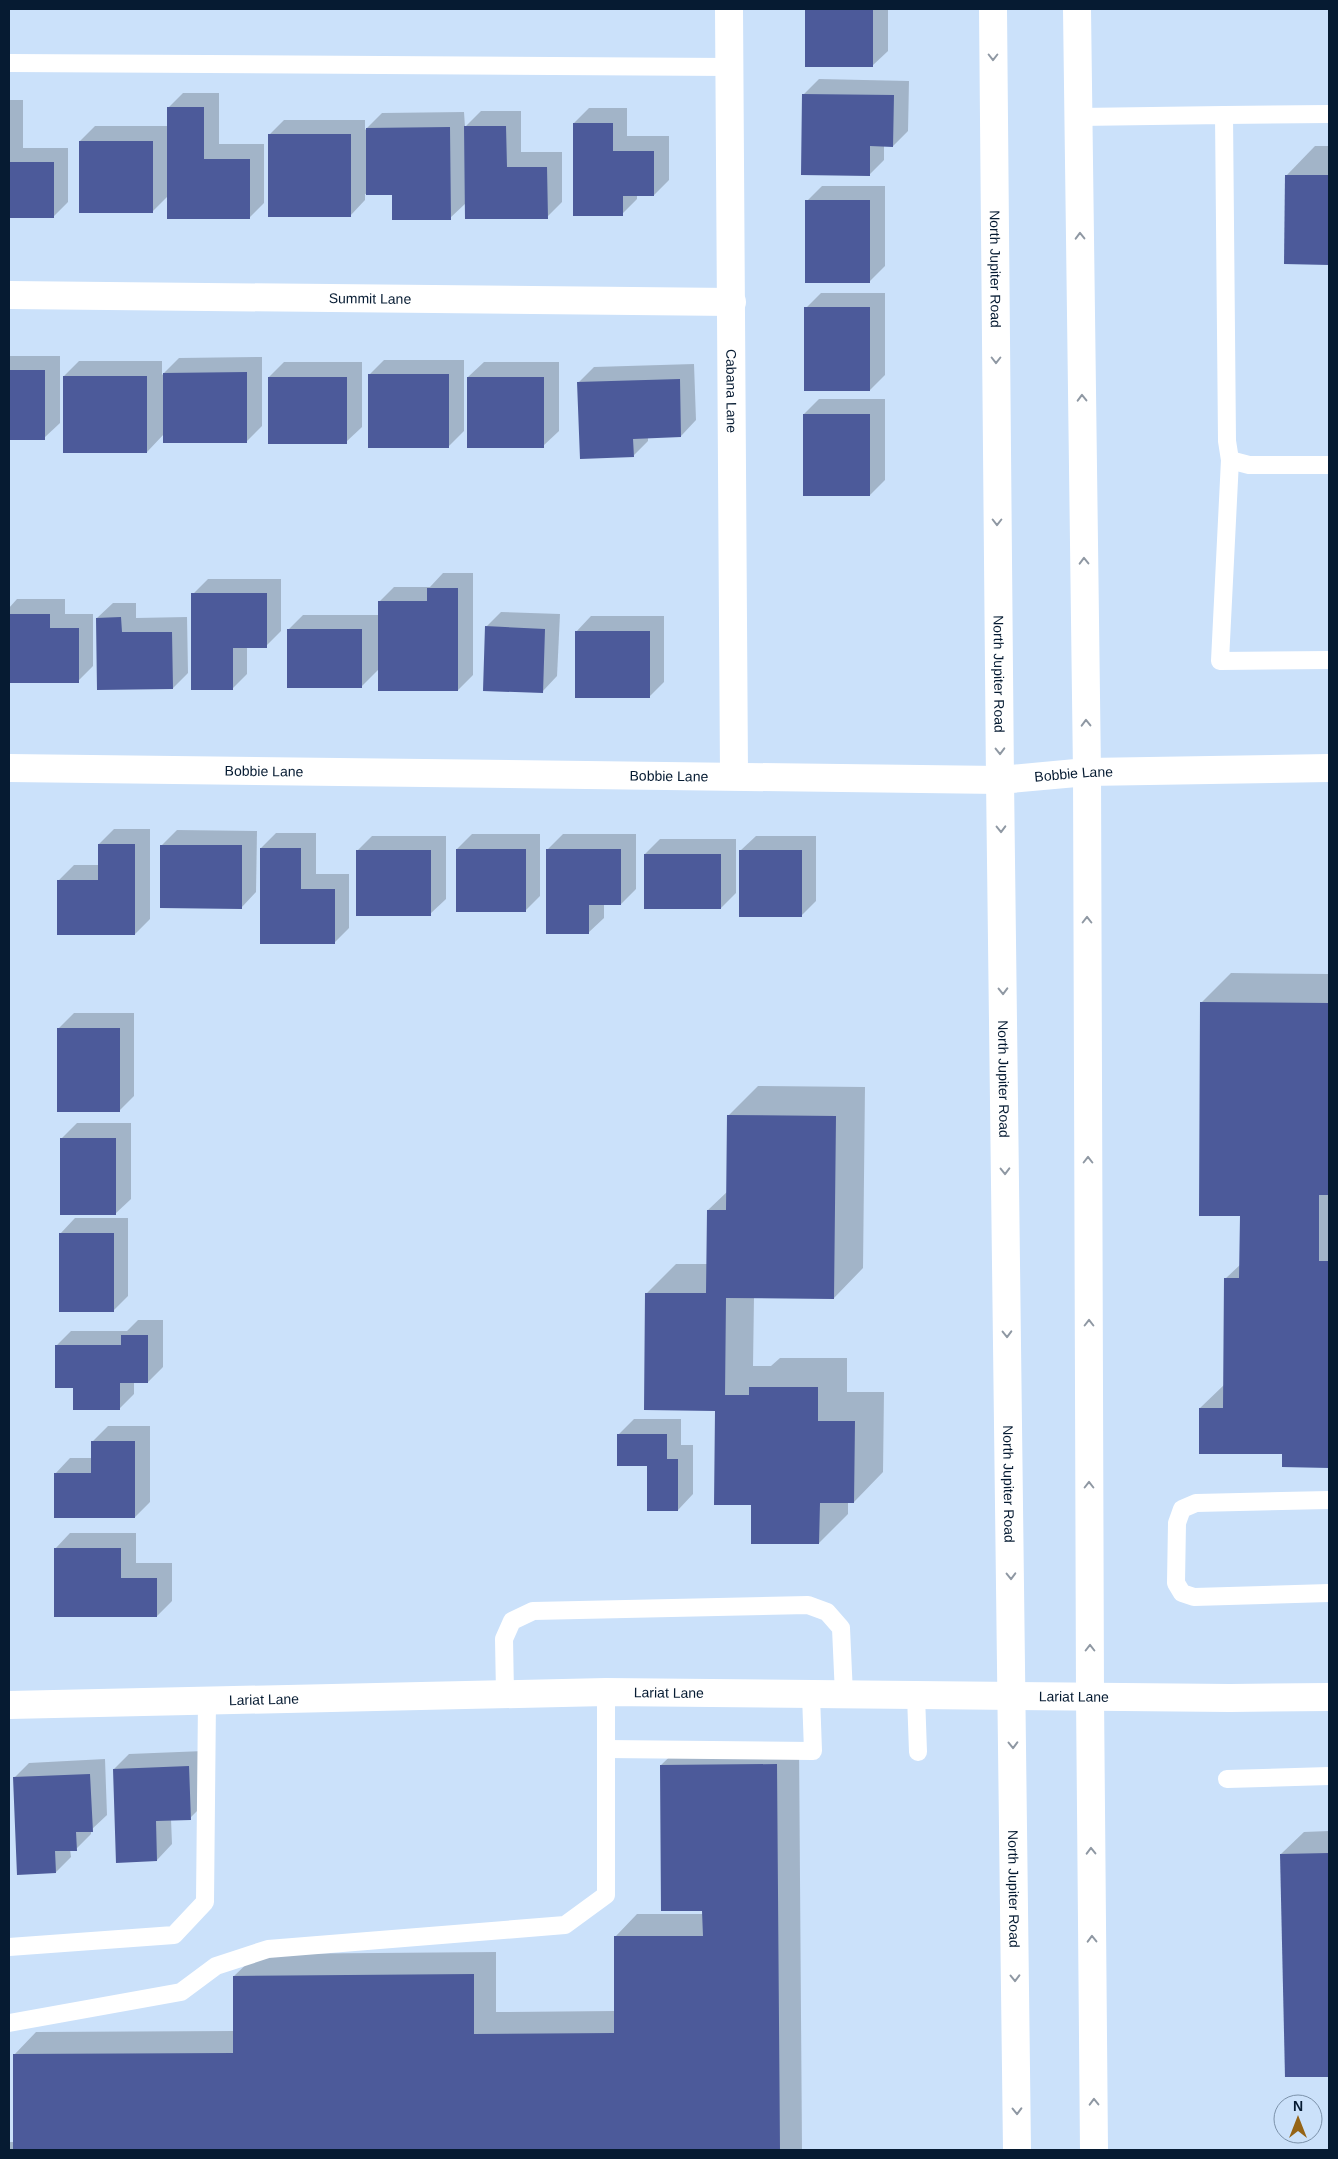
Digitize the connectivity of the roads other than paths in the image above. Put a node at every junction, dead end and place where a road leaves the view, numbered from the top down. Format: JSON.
{"nodes":[{"id":1,"x":729,"y":9,"type":"edge"},
{"id":2,"x":993,"y":9,"type":"edge"},
{"id":3,"x":1078,"y":9,"type":"edge"},
{"id":4,"x":9,"y":63,"type":"edge"},
{"id":5,"x":730,"y":67,"type":"junction"},
{"id":6,"x":1329,"y":114,"type":"edge"},
{"id":7,"x":1224,"y":116,"type":"junction"},
{"id":8,"x":1079,"y":117,"type":"junction"},
{"id":9,"x":9,"y":295,"type":"edge"},
{"id":10,"x":732,"y":302,"type":"junction"},
{"id":11,"x":1230,"y":460,"type":"junction"},
{"id":12,"x":1329,"y":466,"type":"edge"},
{"id":13,"x":1329,"y":660,"type":"edge"},
{"id":14,"x":9,"y":768,"type":"edge"},
{"id":15,"x":1329,"y":768,"type":"edge"},
{"id":16,"x":1087,"y":772,"type":"junction"},
{"id":17,"x":734,"y":775,"type":"junction"},
{"id":18,"x":1000,"y":780,"type":"junction"},
{"id":19,"x":1329,"y":1500,"type":"edge"},
{"id":20,"x":1329,"y":1593,"type":"edge"},
{"id":21,"x":606,"y":1692,"type":"junction"},
{"id":22,"x":505,"y":1693,"type":"junction"},
{"id":23,"x":811,"y":1695,"type":"junction"},
{"id":24,"x":844,"y":1695,"type":"junction"},
{"id":25,"x":916,"y":1695,"type":"junction"},
{"id":26,"x":1012,"y":1696,"type":"junction"},
{"id":27,"x":1090,"y":1696,"type":"junction"},
{"id":28,"x":1329,"y":1697,"type":"edge"},
{"id":29,"x":207,"y":1700,"type":"junction"},
{"id":30,"x":9,"y":1704,"type":"edge"},
{"id":31,"x":606,"y":1749,"type":"junction"},
{"id":32,"x":918,"y":1752,"type":"dead end"},
{"id":33,"x":1329,"y":1776,"type":"edge"},
{"id":34,"x":1227,"y":1779,"type":"dead end"},
{"id":35,"x":9,"y":1947,"type":"edge"},
{"id":36,"x":9,"y":2022,"type":"edge"},
{"id":37,"x":1018,"y":2150,"type":"edge"},
{"id":38,"x":1094,"y":2150,"type":"edge"}],
"edges":[{"from":1,"to":5,"type":"main road","name":"Cabana Lane"},
{"from":2,"to":18,"type":"main road","name":"North Jupiter Road","one_way":true},
{"from":3,"to":8,"type":"main road"},
{"from":4,"to":5,"type":"lane"},
{"from":5,"to":10,"type":"main road","name":"Cabana Lane"},
{"from":6,"to":7,"type":"lane"},
{"from":7,"to":8,"type":"lane"},
{"from":7,"to":11,"type":"lane"},
{"from":16,"to":8,"type":"main road","one_way":true},
{"from":9,"to":10,"type":"main road","name":"Summit Lane"},
{"from":10,"to":17,"type":"main road","name":"Cabana Lane"},
{"from":11,"to":12,"type":"lane"},
{"from":11,"to":13,"type":"lane"},
{"from":14,"to":17,"type":"main road","name":"Bobbie Lane"},
{"from":15,"to":16,"type":"main road","name":"Bobbie Lane"},
{"from":16,"to":18,"type":"main road","name":"Bobbie Lane"},
{"from":27,"to":16,"type":"main road","one_way":true},
{"from":17,"to":18,"type":"main road","name":"Bobbie Lane"},
{"from":18,"to":26,"type":"main road","name":"North Jupiter Road","one_way":true},
{"from":19,"to":20,"type":"lane"},
{"from":21,"to":22,"type":"main road","name":"Lariat Lane"},
{"from":21,"to":23,"type":"main road","name":"Lariat Lane"},
{"from":21,"to":31,"type":"lane"},
{"from":22,"to":24,"type":"lane"},
{"from":22,"to":29,"type":"main road","name":"Lariat Lane"},
{"from":23,"to":24,"type":"main road","name":"Lariat Lane"},
{"from":23,"to":31,"type":"lane"},
{"from":24,"to":25,"type":"main road","name":"Lariat Lane"},
{"from":25,"to":26,"type":"main road","name":"Lariat Lane"},
{"from":25,"to":32,"type":"lane"},
{"from":26,"to":27,"type":"main road","name":"Lariat Lane"},
{"from":26,"to":37,"type":"main road","name":"North Jupiter Road","one_way":true},
{"from":27,"to":28,"type":"main road","name":"Lariat Lane"},
{"from":38,"to":27,"type":"main road","one_way":true},
{"from":29,"to":30,"type":"main road","name":"Lariat Lane"},
{"from":29,"to":35,"type":"lane"},
{"from":31,"to":36,"type":"lane"},
{"from":33,"to":34,"type":"lane"}]}
